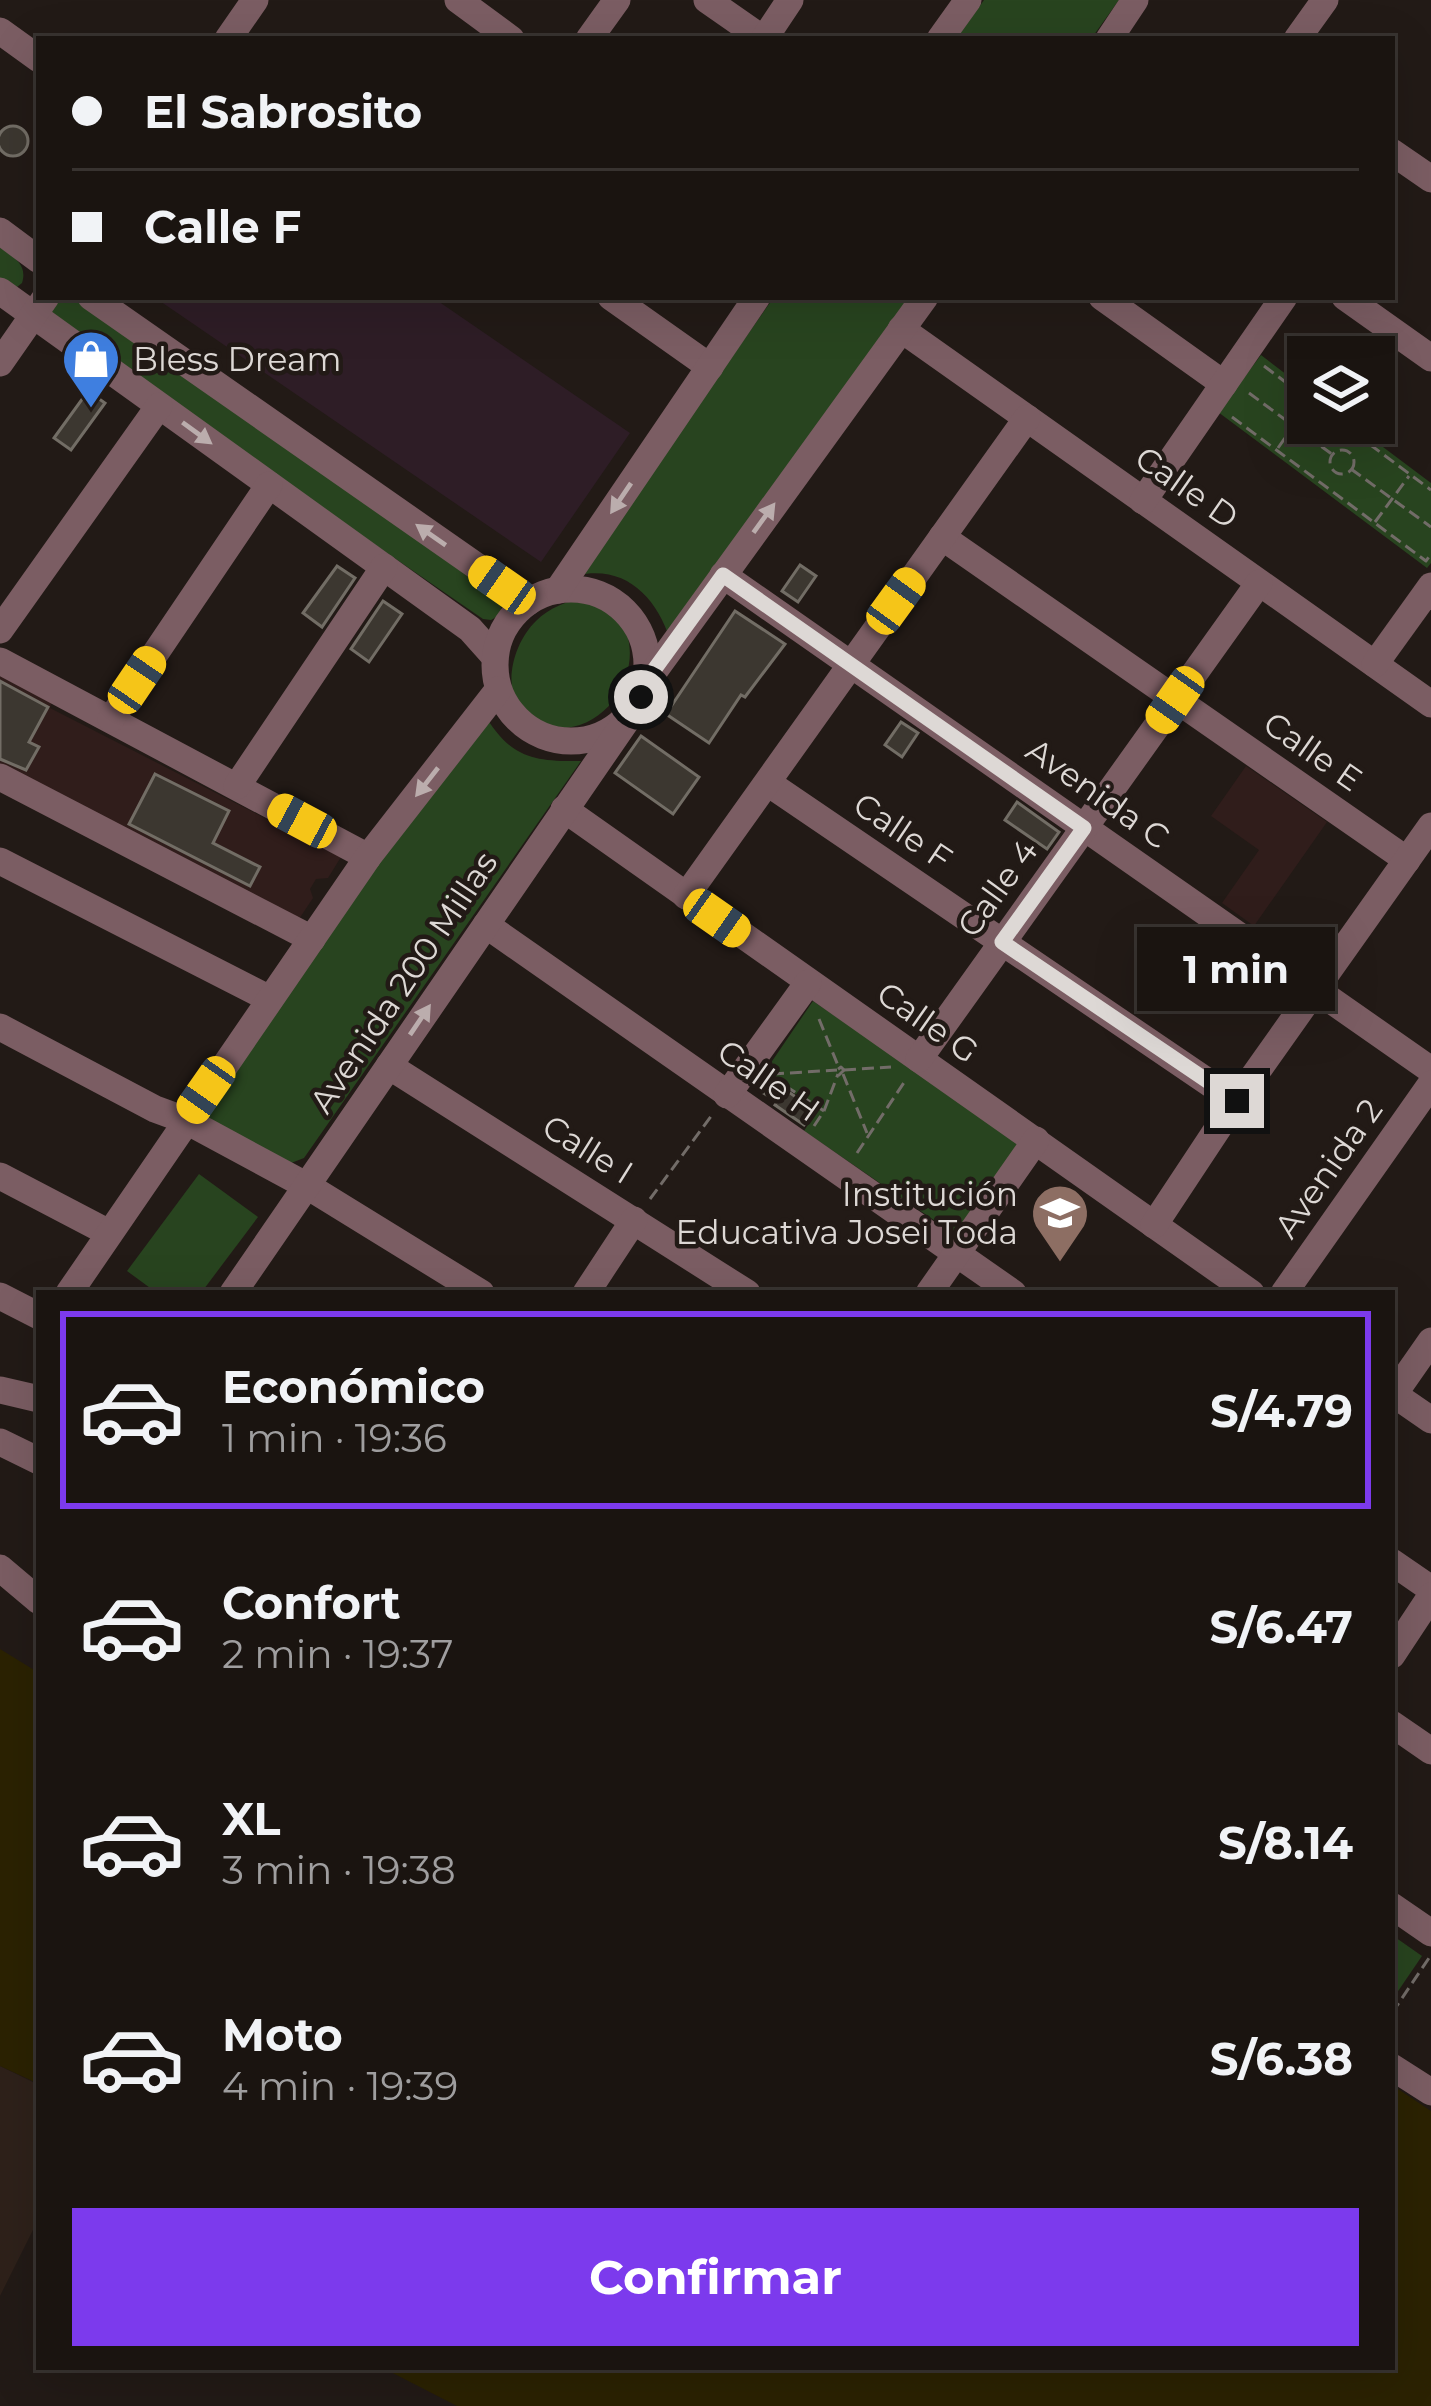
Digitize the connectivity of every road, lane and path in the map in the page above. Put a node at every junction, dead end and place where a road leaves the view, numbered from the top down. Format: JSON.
{"nodes":[{"id":1,"x":255,"y":0,"type":"edge"},
{"id":2,"x":458,"y":0,"type":"edge"},
{"id":3,"x":617,"y":0,"type":"edge"},
{"id":4,"x":707,"y":0,"type":"edge"},
{"id":5,"x":790,"y":0,"type":"edge"},
{"id":6,"x":968,"y":0,"type":"edge"},
{"id":7,"x":1135,"y":0,"type":"edge"},
{"id":8,"x":1325,"y":0,"type":"edge"},
{"id":9,"x":0,"y":31,"type":"edge"},
{"id":10,"x":238,"y":35,"type":"edge"},
{"id":11,"x":507,"y":36,"type":"edge"},
{"id":12,"x":591,"y":36,"type":"edge"},
{"id":13,"x":759,"y":36,"type":"edge"},
{"id":14,"x":765,"y":36,"type":"edge"},
{"id":15,"x":942,"y":36,"type":"edge"},
{"id":16,"x":1110,"y":36,"type":"edge"},
{"id":17,"x":1299,"y":36,"type":"edge"},
{"id":18,"x":36,"y":57,"type":"edge"},
{"id":19,"x":1395,"y":154,"type":"edge"},
{"id":20,"x":1431,"y":179,"type":"edge"},
{"id":21,"x":0,"y":231,"type":"edge"},
{"id":22,"x":36,"y":258,"type":"edge"},
{"id":23,"x":0,"y":291,"type":"edge"},
{"id":24,"x":95,"y":300,"type":"edge"},
{"id":25,"x":615,"y":300,"type":"edge"},
{"id":26,"x":756,"y":300,"type":"edge"},
{"id":27,"x":923,"y":300,"type":"edge"},
{"id":28,"x":1106,"y":300,"type":"edge"},
{"id":29,"x":1282,"y":300,"type":"edge"},
{"id":30,"x":1349,"y":300,"type":"edge"},
{"id":31,"x":40,"y":306,"type":"edge"},
{"id":32,"x":901,"y":329,"type":"junction"},
{"id":33,"x":1429,"y":354,"type":"edge"},
{"id":34,"x":0,"y":363,"type":"edge"},
{"id":35,"x":1260,"y":363,"type":"dead end"},
{"id":36,"x":710,"y":367,"type":"junction"},
{"id":37,"x":1287,"y":385,"type":"edge"},
{"id":38,"x":1226,"y":391,"type":"junction"},
{"id":39,"x":159,"y":406,"type":"junction"},
{"id":40,"x":1027,"y":418,"type":"junction"},
{"id":41,"x":1287,"y":422,"type":"edge"},
{"id":42,"x":1287,"y":435,"type":"edge"},
{"id":43,"x":1319,"y":444,"type":"edge"},
{"id":44,"x":1369,"y":444,"type":"edge"},
{"id":45,"x":1276,"y":450,"type":"junction"},
{"id":46,"x":1333,"y":455,"type":"junction"},
{"id":47,"x":1352,"y":469,"type":"junction"},
{"id":48,"x":1410,"y":475,"type":"junction"},
{"id":49,"x":269,"y":484,"type":"junction"},
{"id":50,"x":1431,"y":490,"type":"edge"},
{"id":51,"x":1393,"y":499,"type":"junction"},
{"id":52,"x":1143,"y":501,"type":"junction"},
{"id":53,"x":1375,"y":523,"type":"junction"},
{"id":54,"x":1431,"y":527,"type":"edge"},
{"id":55,"x":942,"y":537,"type":"junction"},
{"id":56,"x":1431,"y":554,"type":"edge"},
{"id":57,"x":384,"y":567,"type":"junction"},
{"id":58,"x":723,"y":575,"type":"junction"},
{"id":59,"x":1259,"y":583,"type":"junction"},
{"id":60,"x":1431,"y":586,"type":"edge"},
{"id":61,"x":558,"y":590,"type":"junction"},
{"id":62,"x":527,"y":602,"type":"junction"},
{"id":63,"x":0,"y":630,"type":"edge"},
{"id":64,"x":495,"y":657,"type":"junction"},
{"id":65,"x":0,"y":662,"type":"edge"},
{"id":66,"x":1375,"y":664,"type":"junction"},
{"id":67,"x":851,"y":665,"type":"junction"},
{"id":68,"x":646,"y":681,"type":"junction"},
{"id":69,"x":499,"y":690,"type":"junction"},
{"id":70,"x":1175,"y":700,"type":"junction"},
{"id":71,"x":1431,"y":704,"type":"edge"},
{"id":72,"x":633,"y":711,"type":"junction"},
{"id":73,"x":111,"y":719,"type":"junction"},
{"id":74,"x":0,"y":777,"type":"edge"},
{"id":75,"x":768,"y":783,"type":"junction"},
{"id":76,"x":237,"y":786,"type":"junction"},
{"id":77,"x":564,"y":809,"type":"junction"},
{"id":78,"x":1431,"y":826,"type":"edge"},
{"id":79,"x":1084,"y":828,"type":"junction"},
{"id":80,"x":368,"y":857,"type":"junction"},
{"id":81,"x":1407,"y":860,"type":"junction"},
{"id":82,"x":0,"y":861,"type":"edge"},
{"id":83,"x":686,"y":896,"type":"junction"},
{"id":84,"x":485,"y":925,"type":"junction"},
{"id":85,"x":312,"y":939,"type":"junction"},
{"id":86,"x":1002,"y":942,"type":"junction"},
{"id":87,"x":808,"y":983,"type":"junction"},
{"id":88,"x":1316,"y":990,"type":"junction"},
{"id":89,"x":270,"y":999,"type":"junction"},
{"id":90,"x":0,"y":1027,"type":"edge"},
{"id":91,"x":0,"y":1048,"type":"edge"},
{"id":92,"x":885,"y":1054,"type":"dead end"},
{"id":93,"x":911,"y":1063,"type":"junction"},
{"id":94,"x":389,"y":1066,"type":"junction"},
{"id":95,"x":1431,"y":1070,"type":"edge"},
{"id":96,"x":840,"y":1071,"type":"junction"},
{"id":97,"x":1431,"y":1084,"type":"edge"},
{"id":98,"x":727,"y":1095,"type":"junction"},
{"id":99,"x":1237,"y":1101,"type":"junction"},
{"id":100,"x":824,"y":1111,"type":"junction"},
{"id":101,"x":185,"y":1120,"type":"junction"},
{"id":102,"x":868,"y":1136,"type":"junction"},
{"id":103,"x":1036,"y":1140,"type":"junction"},
{"id":104,"x":801,"y":1146,"type":"junction"},
{"id":105,"x":842,"y":1175,"type":"junction"},
{"id":106,"x":0,"y":1176,"type":"edge"},
{"id":107,"x":309,"y":1187,"type":"junction"},
{"id":108,"x":634,"y":1220,"type":"junction"},
{"id":109,"x":1154,"y":1225,"type":"junction"},
{"id":110,"x":109,"y":1233,"type":"junction"},
{"id":111,"x":956,"y":1252,"type":"junction"},
{"id":112,"x":71,"y":1290,"type":"edge"},
{"id":113,"x":235,"y":1290,"type":"edge"},
{"id":114,"x":476,"y":1290,"type":"edge"},
{"id":115,"x":588,"y":1290,"type":"edge"},
{"id":116,"x":742,"y":1290,"type":"edge"},
{"id":117,"x":931,"y":1290,"type":"edge"},
{"id":118,"x":1008,"y":1290,"type":"edge"},
{"id":119,"x":1247,"y":1290,"type":"edge"},
{"id":120,"x":1286,"y":1290,"type":"edge"},
{"id":121,"x":0,"y":1296,"type":"edge"},
{"id":122,"x":36,"y":1314,"type":"edge"},
{"id":123,"x":1431,"y":1341,"type":"edge"},
{"id":124,"x":0,"y":1390,"type":"edge"},
{"id":125,"x":1395,"y":1390,"type":"edge"},
{"id":126,"x":1395,"y":1394,"type":"edge"},
{"id":127,"x":36,"y":1398,"type":"edge"},
{"id":128,"x":1431,"y":1420,"type":"edge"},
{"id":129,"x":0,"y":1442,"type":"edge"},
{"id":130,"x":36,"y":1460,"type":"edge"},
{"id":131,"x":1395,"y":1564,"type":"edge"},
{"id":132,"x":0,"y":1568,"type":"edge"},
{"id":133,"x":1431,"y":1592,"type":"edge"},
{"id":134,"x":36,"y":1598,"type":"edge"},
{"id":135,"x":1395,"y":1649,"type":"edge"},
{"id":136,"x":1395,"y":1726,"type":"edge"},
{"id":137,"x":1431,"y":1751,"type":"edge"},
{"id":138,"x":1395,"y":1908,"type":"edge"},
{"id":139,"x":1431,"y":1933,"type":"edge"},
{"id":140,"x":1431,"y":1955,"type":"edge"},
{"id":141,"x":1395,"y":2009,"type":"edge"},
{"id":142,"x":1395,"y":2069,"type":"edge"},
{"id":143,"x":1431,"y":2092,"type":"edge"}],
"edges":[{"from":1,"to":10,"type":"street"},
{"from":2,"to":11,"type":"street"},
{"from":3,"to":12,"type":"street"},
{"from":4,"to":13,"type":"street"},
{"from":5,"to":14,"type":"street"},
{"from":6,"to":15,"type":"street"},
{"from":7,"to":16,"type":"street"},
{"from":8,"to":17,"type":"street"},
{"from":9,"to":18,"type":"street"},
{"from":19,"to":20,"type":"street"},
{"from":21,"to":22,"type":"street"},
{"from":23,"to":31,"type":"street"},
{"from":62,"to":24,"type":"street","one_way":true},
{"from":25,"to":36,"type":"street"},
{"from":26,"to":36,"type":"street"},
{"from":27,"to":32,"type":"street"},
{"from":28,"to":38,"type":"street"},
{"from":29,"to":38,"type":"street"},
{"from":30,"to":33,"type":"street"},
{"from":31,"to":34,"type":"street"},
{"from":31,"to":39,"type":"street"},
{"from":32,"to":40,"type":"street","name":"Calle D"},
{"from":58,"to":32,"type":"street","one_way":true},
{"from":35,"to":37,"type":"path"},
{"from":36,"to":61,"type":"street","one_way":true},
{"from":38,"to":41,"type":"path"},
{"from":38,"to":45,"type":"path"},
{"from":38,"to":52,"type":"street"},
{"from":39,"to":49,"type":"street","one_way":true},
{"from":39,"to":63,"type":"street"},
{"from":40,"to":52,"type":"street","name":"Calle D"},
{"from":40,"to":55,"type":"street"},
{"from":42,"to":45,"type":"path"},
{"from":43,"to":46,"type":"path"},
{"from":44,"to":48,"type":"path"},
{"from":45,"to":53,"type":"path"},
{"from":46,"to":47,"type":"path"},
{"from":46,"to":47,"type":"path"},
{"from":47,"to":51,"type":"path"},
{"from":48,"to":50,"type":"path"},
{"from":48,"to":51,"type":"path"},
{"from":49,"to":57,"type":"street"},
{"from":49,"to":73,"type":"street"},
{"from":51,"to":53,"type":"path"},
{"from":51,"to":54,"type":"path"},
{"from":52,"to":59,"type":"street","name":"Calle D"},
{"from":53,"to":56,"type":"path"},
{"from":55,"to":67,"type":"street"},
{"from":55,"to":70,"type":"street","name":"Calle E"},
{"from":57,"to":64,"type":"street"},
{"from":57,"to":76,"type":"street"},
{"from":58,"to":67,"type":"street","name":"Avenida C"},
{"from":58,"to":68,"type":"street"},
{"from":59,"to":66,"type":"street","name":"Calle D"},
{"from":59,"to":70,"type":"street","name":"Calle 4"},
{"from":60,"to":66,"type":"street"},
{"from":61,"to":62,"type":"street"},
{"from":61,"to":68,"type":"street"},
{"from":62,"to":64,"type":"street"},
{"from":64,"to":69,"type":"street"},
{"from":65,"to":73,"type":"street"},
{"from":66,"to":71,"type":"street","name":"Calle D"},
{"from":67,"to":75,"type":"street"},
{"from":67,"to":79,"type":"street","name":"Avenida C"},
{"from":68,"to":72,"type":"street"},
{"from":69,"to":72,"type":"street"},
{"from":69,"to":80,"type":"street","one_way":true},
{"from":70,"to":79,"type":"street","name":"Calle 4"},
{"from":70,"to":81,"type":"street","name":"Calle E"},
{"from":72,"to":77,"type":"street","name":"Avenida 200 Millas"},
{"from":73,"to":76,"type":"street"},
{"from":74,"to":85,"type":"street"},
{"from":75,"to":83,"type":"street"},
{"from":75,"to":86,"type":"street","name":"Calle F"},
{"from":76,"to":80,"type":"street"},
{"from":77,"to":83,"type":"street","name":"Calle G"},
{"from":77,"to":84,"type":"street","name":"Avenida 200 Millas"},
{"from":78,"to":81,"type":"street"},
{"from":79,"to":86,"type":"street","name":"Calle 4"},
{"from":79,"to":88,"type":"street","name":"Avenida C"},
{"from":80,"to":85,"type":"street"},
{"from":81,"to":88,"type":"street"},
{"from":82,"to":89,"type":"street"},
{"from":83,"to":87,"type":"street","name":"Calle G"},
{"from":94,"to":84,"type":"street","name":"Avenida 200 Millas","one_way":true},
{"from":84,"to":98,"type":"street","name":"Calle H"},
{"from":85,"to":89,"type":"street"},
{"from":86,"to":93,"type":"street","name":"Calle 4"},
{"from":86,"to":99,"type":"street","name":"Calle F"},
{"from":87,"to":93,"type":"street","name":"Calle G"},
{"from":87,"to":96,"type":"path"},
{"from":87,"to":98,"type":"street"},
{"from":88,"to":95,"type":"street","name":"Avenida C"},
{"from":88,"to":99,"type":"street"},
{"from":89,"to":101,"type":"street"},
{"from":90,"to":101,"type":"street"},
{"from":91,"to":101,"type":"street"},
{"from":92,"to":93,"type":"path"},
{"from":93,"to":96,"type":"path"},
{"from":93,"to":102,"type":"path"},
{"from":93,"to":103,"type":"street","name":"Calle G"},
{"from":94,"to":107,"type":"street","name":"Avenida 200 Millas"},
{"from":94,"to":108,"type":"street","name":"Calle I"},
{"from":96,"to":100,"type":"path"},
{"from":96,"to":100,"type":"path"},
{"from":96,"to":102,"type":"path"},
{"from":97,"to":120,"type":"street","name":"Avenida 2"},
{"from":98,"to":104,"type":"street","name":"Calle H"},
{"from":98,"to":108,"type":"path"},
{"from":99,"to":109,"type":"street"},
{"from":100,"to":104,"type":"path"},
{"from":101,"to":107,"type":"street"},
{"from":101,"to":110,"type":"street"},
{"from":102,"to":105,"type":"path"},
{"from":103,"to":109,"type":"street","name":"Calle G"},
{"from":103,"to":111,"type":"street"},
{"from":104,"to":105,"type":"street","name":"Calle H"},
{"from":105,"to":111,"type":"street","name":"Calle H"},
{"from":106,"to":110,"type":"street"},
{"from":107,"to":113,"type":"street","name":"Avenida 200 Millas"},
{"from":107,"to":114,"type":"street"},
{"from":108,"to":115,"type":"street"},
{"from":108,"to":116,"type":"street","name":"Calle I"},
{"from":109,"to":119,"type":"street","name":"Calle G"},
{"from":110,"to":112,"type":"street"},
{"from":111,"to":117,"type":"street"},
{"from":111,"to":118,"type":"street","name":"Calle H"},
{"from":121,"to":122,"type":"street"},
{"from":123,"to":125,"type":"street"},
{"from":124,"to":127,"type":"street"},
{"from":126,"to":128,"type":"street"},
{"from":129,"to":130,"type":"street"},
{"from":131,"to":133,"type":"street"},
{"from":132,"to":134,"type":"street"},
{"from":133,"to":135,"type":"street"},
{"from":136,"to":137,"type":"street"},
{"from":138,"to":139,"type":"street"},
{"from":140,"to":141,"type":"path"},
{"from":142,"to":143,"type":"street"}]}
